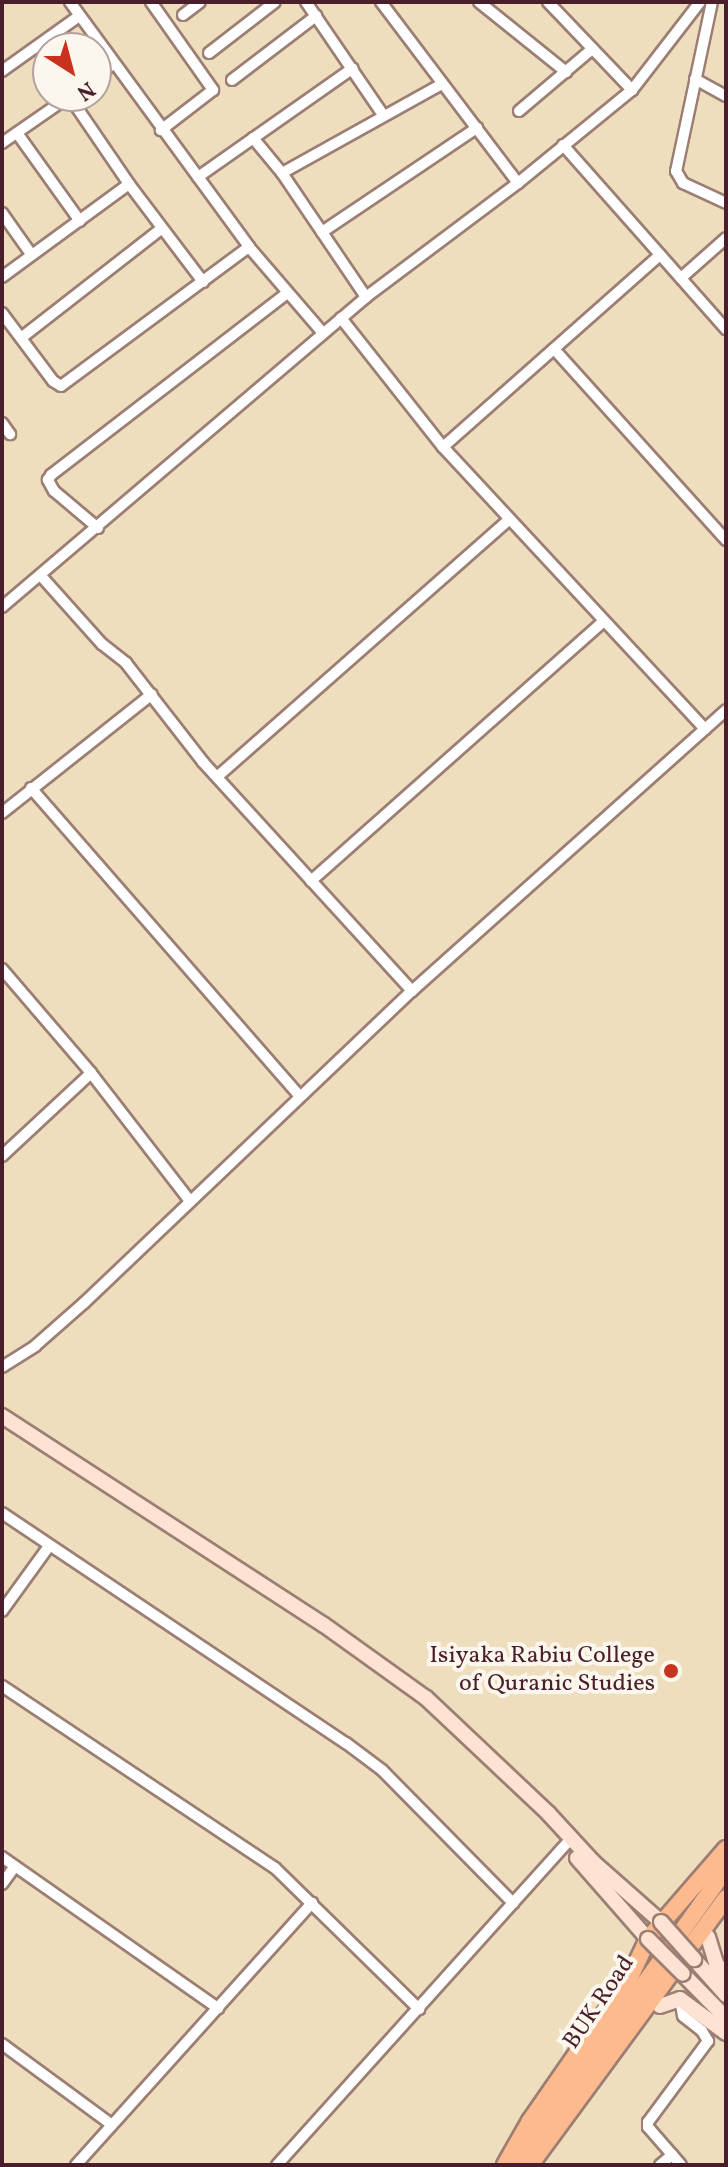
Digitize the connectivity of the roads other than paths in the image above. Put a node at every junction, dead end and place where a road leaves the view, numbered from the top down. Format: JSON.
{"nodes":[{"id":1,"x":70,"y":2,"type":"edge"},
{"id":2,"x":151,"y":2,"type":"edge"},
{"id":3,"x":200,"y":2,"type":"edge"},
{"id":4,"x":275,"y":2,"type":"edge"},
{"id":5,"x":306,"y":2,"type":"edge"},
{"id":6,"x":381,"y":2,"type":"edge"},
{"id":7,"x":479,"y":2,"type":"edge"},
{"id":8,"x":548,"y":2,"type":"edge"},
{"id":9,"x":700,"y":2,"type":"edge"},
{"id":10,"x":712,"y":2,"type":"edge"},
{"id":11,"x":183,"y":15,"type":"dead end"},
{"id":12,"x":79,"y":16,"type":"junction"},
{"id":13,"x":316,"y":16,"type":"junction"},
{"id":14,"x":591,"y":50,"type":"junction"},
{"id":15,"x":209,"y":53,"type":"dead end"},
{"id":16,"x":113,"y":64,"type":"joint"},
{"id":17,"x":353,"y":68,"type":"junction"},
{"id":18,"x":2,"y":71,"type":"edge"},
{"id":19,"x":566,"y":72,"type":"junction"},
{"id":20,"x":695,"y":79,"type":"junction"},
{"id":21,"x":232,"y":80,"type":"dead end"},
{"id":22,"x":442,"y":84,"type":"junction"},
{"id":23,"x":632,"y":90,"type":"junction"},
{"id":24,"x":726,"y":96,"type":"edge"},
{"id":25,"x":519,"y":111,"type":"dead end"},
{"id":26,"x":47,"y":112,"type":"edge"},
{"id":27,"x":81,"y":112,"type":"edge"},
{"id":28,"x":383,"y":115,"type":"junction"},
{"id":29,"x":477,"y":128,"type":"junction"},
{"id":30,"x":161,"y":130,"type":"junction"},
{"id":31,"x":17,"y":133,"type":"junction"},
{"id":32,"x":253,"y":138,"type":"junction"},
{"id":33,"x":2,"y":143,"type":"edge"},
{"id":34,"x":563,"y":145,"type":"junction"},
{"id":35,"x":282,"y":173,"type":"junction"},
{"id":36,"x":198,"y":177,"type":"junction"},
{"id":37,"x":518,"y":183,"type":"junction"},
{"id":38,"x":129,"y":184,"type":"junction"},
{"id":39,"x":726,"y":203,"type":"edge"},
{"id":40,"x":2,"y":213,"type":"edge"},
{"id":41,"x":80,"y":221,"type":"junction"},
{"id":42,"x":161,"y":229,"type":"junction"},
{"id":43,"x":322,"y":232,"type":"junction"},
{"id":44,"x":726,"y":238,"type":"edge"},
{"id":45,"x":249,"y":247,"type":"junction"},
{"id":46,"x":31,"y":254,"type":"junction"},
{"id":47,"x":660,"y":255,"type":"junction"},
{"id":48,"x":2,"y":277,"type":"edge"},
{"id":49,"x":681,"y":278,"type":"junction"},
{"id":50,"x":203,"y":282,"type":"junction"},
{"id":51,"x":286,"y":294,"type":"junction"},
{"id":52,"x":366,"y":297,"type":"junction"},
{"id":53,"x":2,"y":313,"type":"edge"},
{"id":54,"x":341,"y":318,"type":"junction"},
{"id":55,"x":726,"y":329,"type":"edge"},
{"id":56,"x":323,"y":333,"type":"junction"},
{"id":57,"x":21,"y":338,"type":"junction"},
{"id":58,"x":554,"y":349,"type":"junction"},
{"id":59,"x":2,"y":423,"type":"edge"},
{"id":60,"x":10,"y":434,"type":"dead end"},
{"id":61,"x":443,"y":447,"type":"junction"},
{"id":62,"x":509,"y":520,"type":"junction"},
{"id":63,"x":98,"y":528,"type":"junction"},
{"id":64,"x":726,"y":540,"type":"edge"},
{"id":65,"x":42,"y":577,"type":"junction"},
{"id":66,"x":2,"y":607,"type":"edge"},
{"id":67,"x":603,"y":622,"type":"junction"},
{"id":68,"x":152,"y":694,"type":"junction"},
{"id":69,"x":726,"y":710,"type":"edge"},
{"id":70,"x":705,"y":729,"type":"junction"},
{"id":71,"x":217,"y":777,"type":"junction"},
{"id":72,"x":31,"y":788,"type":"junction"},
{"id":73,"x":2,"y":813,"type":"edge"},
{"id":74,"x":311,"y":881,"type":"junction"},
{"id":75,"x":2,"y":969,"type":"edge"},
{"id":76,"x":412,"y":991,"type":"junction"},
{"id":77,"x":91,"y":1073,"type":"junction"},
{"id":78,"x":300,"y":1096,"type":"junction"},
{"id":79,"x":2,"y":1156,"type":"edge"},
{"id":80,"x":190,"y":1201,"type":"junction"},
{"id":81,"x":2,"y":1367,"type":"edge"},
{"id":82,"x":2,"y":1416,"type":"edge"},
{"id":83,"x":2,"y":1428,"type":"edge"},
{"id":84,"x":2,"y":1513,"type":"edge"},
{"id":85,"x":142,"y":1513,"type":"junction"},
{"id":86,"x":49,"y":1546,"type":"junction"},
{"id":87,"x":2,"y":1611,"type":"edge"},
{"id":88,"x":2,"y":1686,"type":"edge"},
{"id":89,"x":568,"y":1841,"type":"junction"},
{"id":90,"x":726,"y":1849,"type":"edge"},
{"id":91,"x":2,"y":1857,"type":"edge"},
{"id":92,"x":15,"y":1866,"type":"junction"},
{"id":93,"x":726,"y":1869,"type":"edge"},
{"id":94,"x":2,"y":1884,"type":"edge"},
{"id":95,"x":726,"y":1898,"type":"edge"},
{"id":96,"x":312,"y":1903,"type":"junction"},
{"id":97,"x":513,"y":1903,"type":"junction"},
{"id":98,"x":726,"y":1911,"type":"edge"},
{"id":99,"x":661,"y":1922,"type":"junction"},
{"id":100,"x":708,"y":1937,"type":"junction"},
{"id":101,"x":648,"y":1939,"type":"junction"},
{"id":102,"x":694,"y":1959,"type":"junction"},
{"id":103,"x":683,"y":1974,"type":"junction"},
{"id":104,"x":726,"y":1977,"type":"edge"},
{"id":105,"x":726,"y":1995,"type":"edge"},
{"id":106,"x":680,"y":1999,"type":"junction"},
{"id":107,"x":660,"y":2006,"type":"junction"},
{"id":108,"x":218,"y":2008,"type":"junction"},
{"id":109,"x":419,"y":2009,"type":"junction"},
{"id":110,"x":726,"y":2018,"type":"edge"},
{"id":111,"x":726,"y":2033,"type":"edge"},
{"id":112,"x":2,"y":2044,"type":"edge"},
{"id":113,"x":111,"y":2124,"type":"junction"},
{"id":114,"x":672,"y":2155,"type":"junction"},
{"id":115,"x":76,"y":2165,"type":"edge"},
{"id":116,"x":277,"y":2165,"type":"edge"},
{"id":117,"x":505,"y":2165,"type":"edge"},
{"id":118,"x":515,"y":2165,"type":"edge"},
{"id":119,"x":530,"y":2165,"type":"edge"},
{"id":120,"x":541,"y":2165,"type":"edge"},
{"id":121,"x":660,"y":2165,"type":"edge"},
{"id":122,"x":681,"y":2165,"type":"edge"}],
"edges":[{"from":1,"to":12,"type":"street"},
{"from":2,"to":30,"type":"street"},
{"from":3,"to":11,"type":"street"},
{"from":4,"to":15,"type":"street"},
{"from":5,"to":13,"type":"street"},
{"from":6,"to":22,"type":"street"},
{"from":7,"to":19,"type":"street"},
{"from":8,"to":14,"type":"street"},
{"from":9,"to":23,"type":"street"},
{"from":10,"to":20,"type":"street"},
{"from":12,"to":16,"type":"street"},
{"from":12,"to":18,"type":"street"},
{"from":13,"to":17,"type":"street"},
{"from":13,"to":21,"type":"street"},
{"from":14,"to":19,"type":"street"},
{"from":14,"to":23,"type":"street"},
{"from":16,"to":30,"type":"street"},
{"from":17,"to":28,"type":"street"},
{"from":17,"to":32,"type":"street"},
{"from":19,"to":25,"type":"street"},
{"from":20,"to":24,"type":"street"},
{"from":20,"to":39,"type":"street"},
{"from":22,"to":28,"type":"street"},
{"from":22,"to":29,"type":"street"},
{"from":23,"to":34,"type":"street"},
{"from":26,"to":31,"type":"street"},
{"from":27,"to":38,"type":"street"},
{"from":28,"to":35,"type":"street"},
{"from":29,"to":37,"type":"street"},
{"from":29,"to":43,"type":"street"},
{"from":30,"to":36,"type":"street"},
{"from":31,"to":33,"type":"street"},
{"from":31,"to":41,"type":"street"},
{"from":32,"to":35,"type":"street"},
{"from":32,"to":36,"type":"street"},
{"from":34,"to":37,"type":"street"},
{"from":34,"to":47,"type":"street"},
{"from":35,"to":43,"type":"street"},
{"from":36,"to":45,"type":"street"},
{"from":37,"to":52,"type":"street"},
{"from":38,"to":41,"type":"street"},
{"from":38,"to":42,"type":"street"},
{"from":40,"to":46,"type":"street"},
{"from":41,"to":46,"type":"street"},
{"from":42,"to":50,"type":"street"},
{"from":42,"to":57,"type":"street"},
{"from":43,"to":52,"type":"street"},
{"from":44,"to":49,"type":"street"},
{"from":45,"to":50,"type":"street"},
{"from":45,"to":51,"type":"street"},
{"from":46,"to":48,"type":"street"},
{"from":47,"to":49,"type":"street"},
{"from":47,"to":58,"type":"street"},
{"from":49,"to":55,"type":"street"},
{"from":50,"to":57,"type":"street"},
{"from":51,"to":56,"type":"street"},
{"from":51,"to":63,"type":"street"},
{"from":52,"to":54,"type":"street"},
{"from":53,"to":57,"type":"street"},
{"from":54,"to":56,"type":"street"},
{"from":54,"to":61,"type":"street"},
{"from":56,"to":63,"type":"street"},
{"from":58,"to":61,"type":"street"},
{"from":58,"to":64,"type":"street"},
{"from":59,"to":60,"type":"street"},
{"from":61,"to":62,"type":"street"},
{"from":62,"to":67,"type":"street"},
{"from":62,"to":71,"type":"street"},
{"from":63,"to":65,"type":"street"},
{"from":65,"to":66,"type":"street"},
{"from":65,"to":68,"type":"street"},
{"from":67,"to":70,"type":"street"},
{"from":67,"to":74,"type":"street"},
{"from":68,"to":71,"type":"street"},
{"from":68,"to":72,"type":"street"},
{"from":69,"to":70,"type":"street"},
{"from":70,"to":76,"type":"street"},
{"from":71,"to":74,"type":"street"},
{"from":72,"to":73,"type":"street"},
{"from":72,"to":78,"type":"street"},
{"from":74,"to":76,"type":"street"},
{"from":75,"to":77,"type":"street"},
{"from":76,"to":78,"type":"street"},
{"from":77,"to":79,"type":"street"},
{"from":77,"to":80,"type":"street"},
{"from":78,"to":80,"type":"street"},
{"from":80,"to":81,"type":"street"},
{"from":82,"to":85,"type":"main road"},
{"from":83,"to":85,"type":"main road"},
{"from":84,"to":86,"type":"street"},
{"from":85,"to":89,"type":"main road"},
{"from":86,"to":87,"type":"street"},
{"from":86,"to":97,"type":"street"},
{"from":88,"to":96,"type":"street"},
{"from":89,"to":97,"type":"street"},
{"from":89,"to":99,"type":"main road"},
{"from":89,"to":101,"type":"main road"},
{"from":90,"to":99,"type":"main road"},
{"from":91,"to":92,"type":"street"},
{"from":92,"to":94,"type":"street"},
{"from":92,"to":108,"type":"street"},
{"from":93,"to":118,"type":"main road","name":"BUK Road"},
{"from":95,"to":119,"type":"main road","name":"BUK Road"},
{"from":96,"to":108,"type":"street"},
{"from":96,"to":109,"type":"street"},
{"from":97,"to":109,"type":"street"},
{"from":98,"to":100,"type":"main road"},
{"from":99,"to":101,"type":"main road"},
{"from":99,"to":102,"type":"main road","bridge":true},
{"from":100,"to":102,"type":"main road"},
{"from":100,"to":104,"type":"main road"},
{"from":101,"to":103,"type":"main road","bridge":true},
{"from":101,"to":117,"type":"main road"},
{"from":102,"to":103,"type":"main road"},
{"from":102,"to":105,"type":"main road"},
{"from":103,"to":107,"type":"main road"},
{"from":103,"to":110,"type":"main road"},
{"from":106,"to":107,"type":"main road"},
{"from":106,"to":111,"type":"main road"},
{"from":106,"to":114,"type":"street"},
{"from":107,"to":120,"type":"main road"},
{"from":108,"to":113,"type":"street"},
{"from":109,"to":116,"type":"street"},
{"from":112,"to":113,"type":"street"},
{"from":113,"to":115,"type":"street"},
{"from":114,"to":121,"type":"street"},
{"from":114,"to":122,"type":"street"}]}
